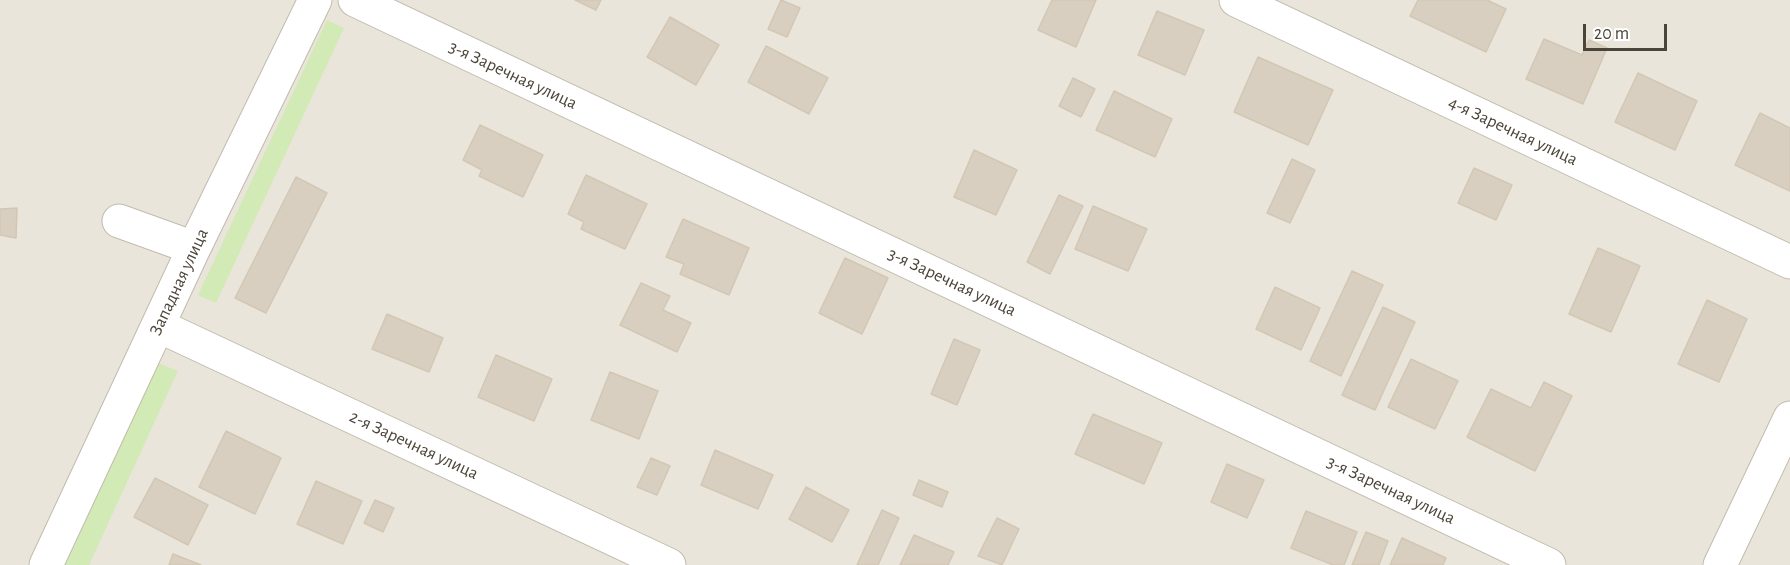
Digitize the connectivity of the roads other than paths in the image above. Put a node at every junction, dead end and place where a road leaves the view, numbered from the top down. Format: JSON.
{"nodes":[{"id":1,"x":315,"y":0,"type":"edge"},
{"id":2,"x":355,"y":0,"type":"edge"},
{"id":3,"x":1236,"y":0,"type":"edge"},
{"id":4,"x":119,"y":221,"type":"dead end"},
{"id":5,"x":194,"y":248,"type":"junction"},
{"id":6,"x":1790,"y":262,"type":"edge"},
{"id":7,"x":159,"y":326,"type":"junction"},
{"id":8,"x":1790,"y":418,"type":"edge"},
{"id":9,"x":46,"y":565,"type":"edge"},
{"id":10,"x":669,"y":565,"type":"edge"},
{"id":11,"x":1549,"y":565,"type":"edge"},
{"id":12,"x":1720,"y":565,"type":"edge"}],
"edges":[{"from":1,"to":5,"type":"street","name":"Западная улица"},
{"from":2,"to":11,"type":"street","name":"3-я Заречная улица"},
{"from":3,"to":6,"type":"street","name":"4-я Заречная улица"},
{"from":4,"to":5,"type":"street"},
{"from":5,"to":7,"type":"street","name":"Западная улица"},
{"from":7,"to":9,"type":"street","name":"Западная улица"},
{"from":7,"to":10,"type":"street","name":"2-я Заречная улица"},
{"from":8,"to":12,"type":"street"}]}
